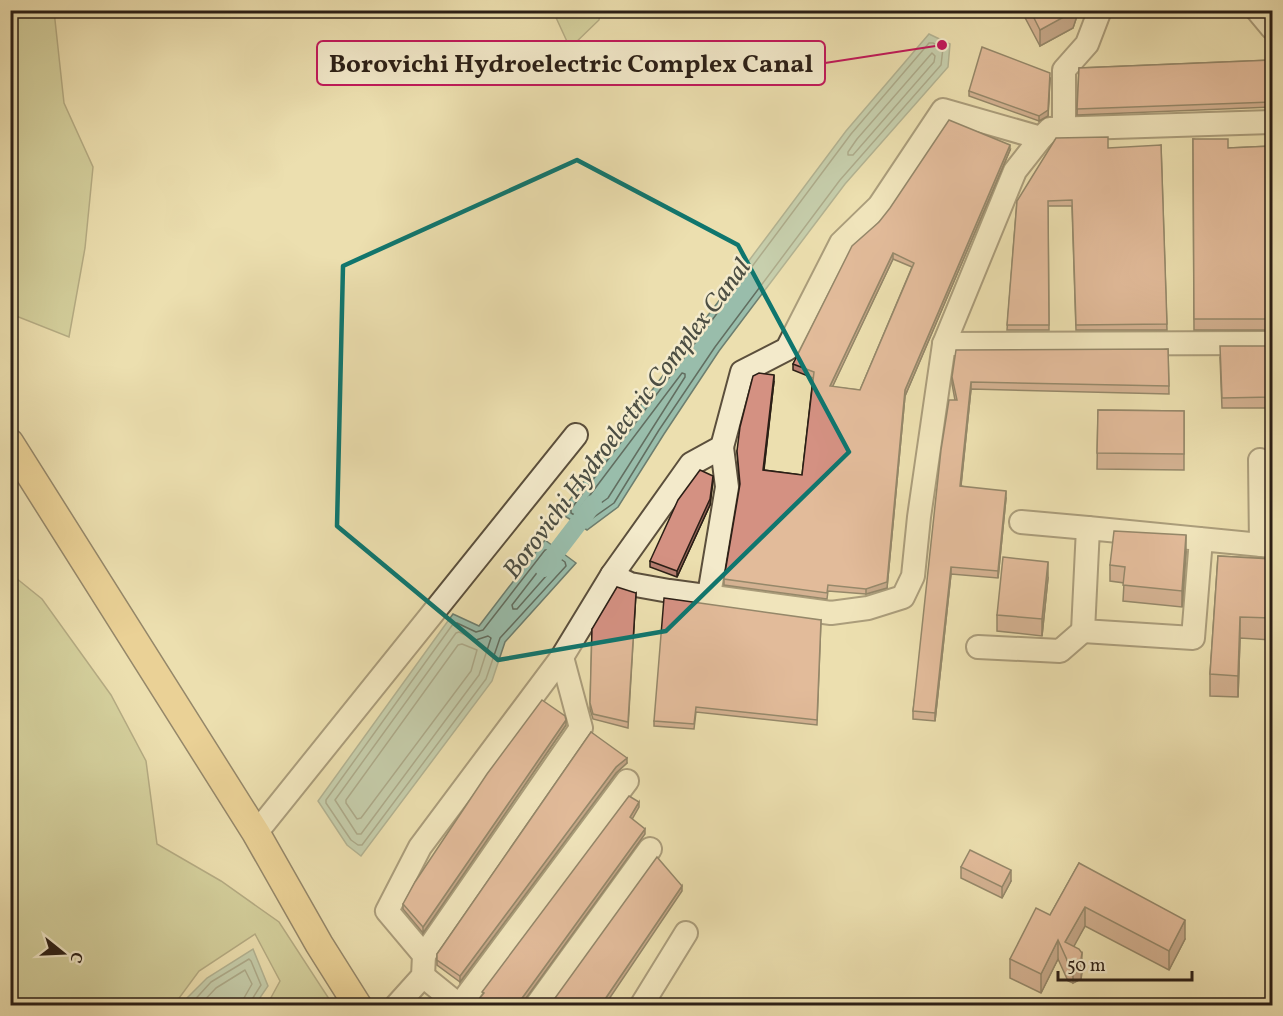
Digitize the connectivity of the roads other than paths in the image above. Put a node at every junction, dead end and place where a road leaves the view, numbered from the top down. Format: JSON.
{"nodes":[{"id":1,"x":1101,"y":10,"type":"edge"},
{"id":2,"x":1257,"y":10,"type":"edge"},
{"id":3,"x":1272,"y":28,"type":"edge"},
{"id":4,"x":1272,"y":122,"type":"edge"},
{"id":5,"x":1064,"y":128,"type":"junction"},
{"id":6,"x":1041,"y":138,"type":"junction"},
{"id":7,"x":1272,"y":343,"type":"edge"},
{"id":8,"x":944,"y":344,"type":"junction"},
{"id":9,"x":576,"y":435,"type":"dead end"},
{"id":10,"x":10,"y":443,"type":"edge"},
{"id":11,"x":722,"y":447,"type":"junction"},
{"id":12,"x":1260,"y":460,"type":"dead end"},
{"id":13,"x":1021,"y":522,"type":"dead end"},
{"id":14,"x":1088,"y":528,"type":"junction"},
{"id":15,"x":1201,"y":539,"type":"junction"},
{"id":16,"x":1267,"y":546,"type":"edge"},
{"id":17,"x":612,"y":575,"type":"junction"},
{"id":18,"x":709,"y":595,"type":"junction"},
{"id":19,"x":1083,"y":632,"type":"junction"},
{"id":20,"x":978,"y":647,"type":"dead end"},
{"id":21,"x":562,"y":657,"type":"junction"},
{"id":22,"x":627,"y":781,"type":"dead end"},
{"id":23,"x":256,"y":833,"type":"junction"},
{"id":24,"x":650,"y":849,"type":"dead end"},
{"id":25,"x":686,"y":933,"type":"dead end"},
{"id":26,"x":423,"y":965,"type":"junction"},
{"id":27,"x":358,"y":1005,"type":"edge"},
{"id":28,"x":396,"y":1005,"type":"edge"},
{"id":29,"x":459,"y":1005,"type":"edge"},
{"id":30,"x":536,"y":1005,"type":"edge"},
{"id":31,"x":641,"y":1005,"type":"edge"}],
"edges":[{"from":1,"to":5,"type":"street"},
{"from":2,"to":3,"type":"street"},
{"from":4,"to":5,"type":"street"},
{"from":5,"to":6,"type":"street"},
{"from":6,"to":8,"type":"street"},
{"from":6,"to":11,"type":"street"},
{"from":7,"to":8,"type":"street"},
{"from":8,"to":18,"type":"street"},
{"from":9,"to":23,"type":"street"},
{"from":10,"to":23,"type":"main road"},
{"from":11,"to":17,"type":"street"},
{"from":11,"to":18,"type":"street"},
{"from":12,"to":16,"type":"street"},
{"from":13,"to":14,"type":"street"},
{"from":14,"to":15,"type":"street"},
{"from":14,"to":19,"type":"street"},
{"from":15,"to":16,"type":"street"},
{"from":15,"to":19,"type":"street"},
{"from":17,"to":18,"type":"street"},
{"from":17,"to":21,"type":"street"},
{"from":19,"to":20,"type":"street"},
{"from":21,"to":26,"type":"street"},
{"from":21,"to":26,"type":"street"},
{"from":22,"to":29,"type":"street"},
{"from":23,"to":27,"type":"main road"},
{"from":24,"to":30,"type":"street"},
{"from":25,"to":31,"type":"street"},
{"from":26,"to":28,"type":"street"},
{"from":26,"to":29,"type":"street"}]}
